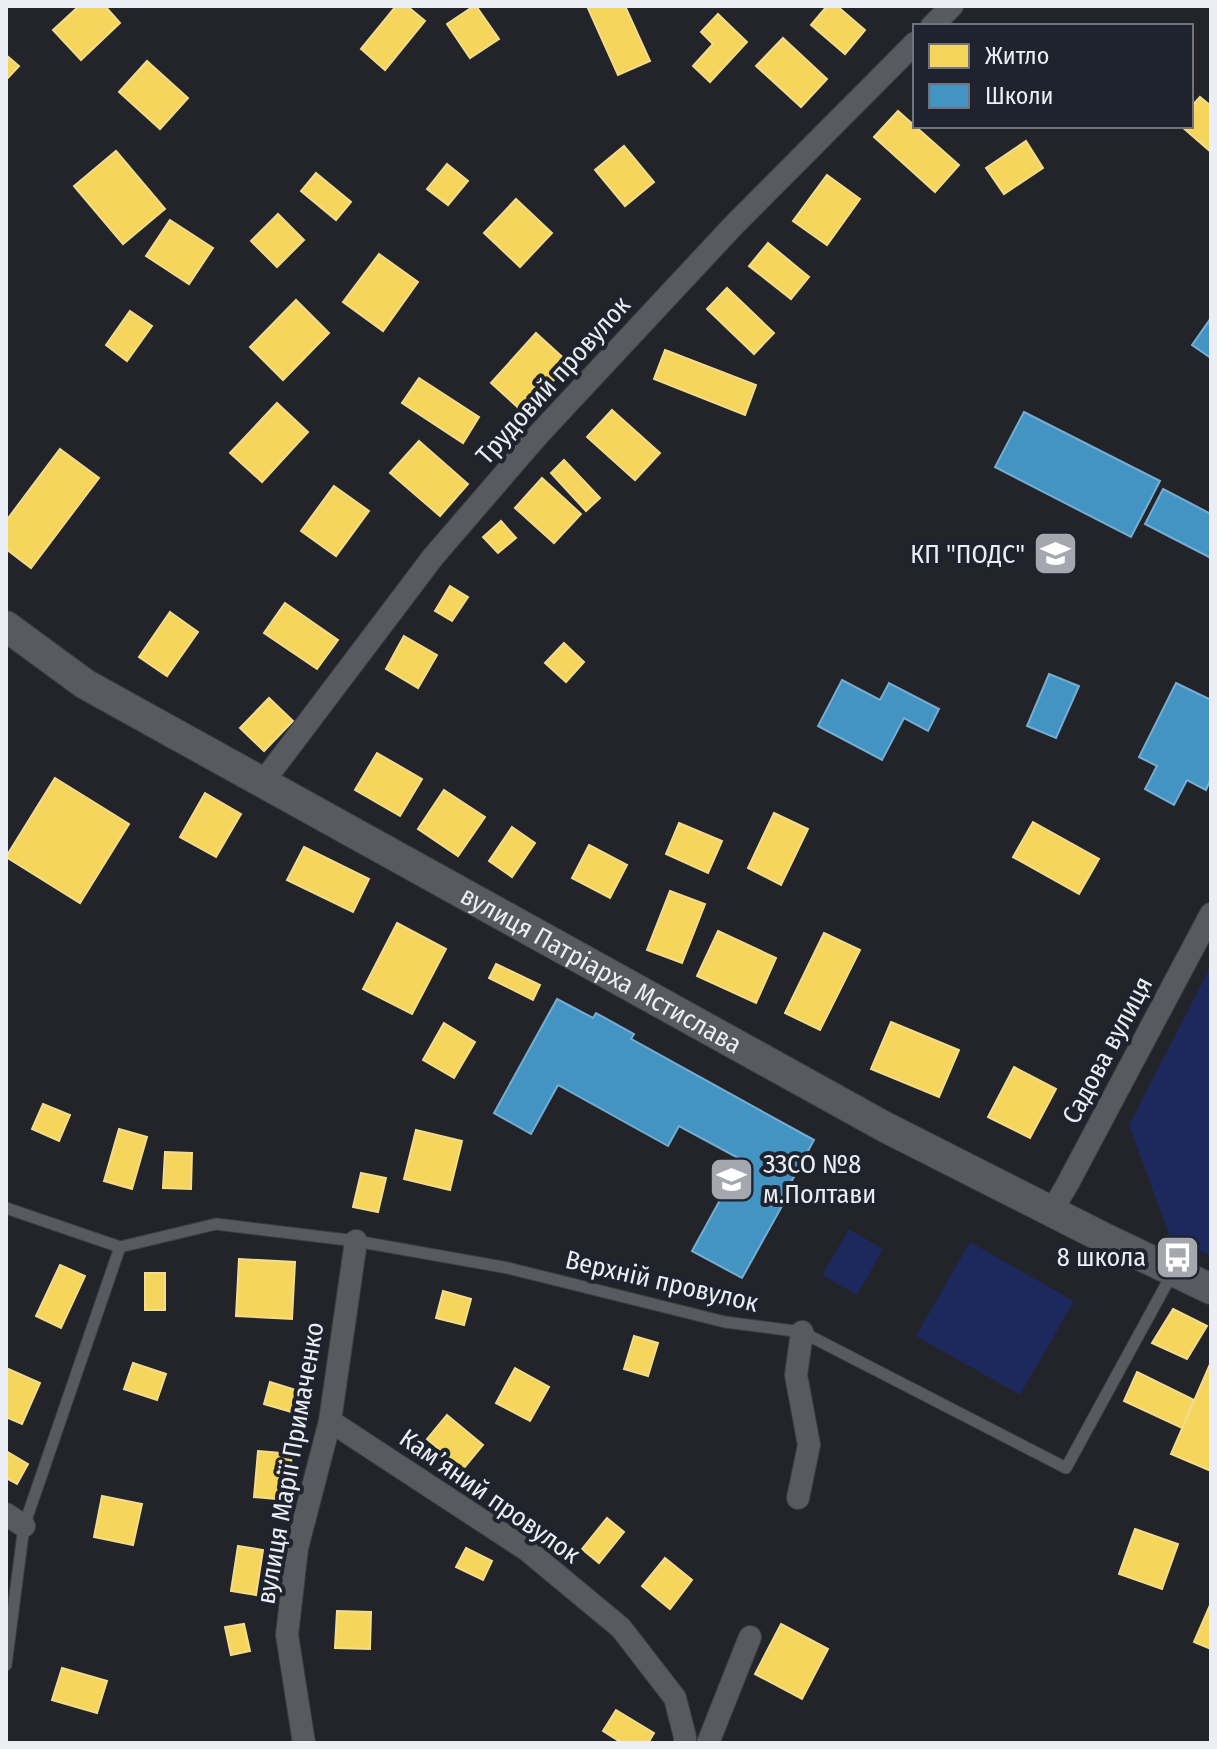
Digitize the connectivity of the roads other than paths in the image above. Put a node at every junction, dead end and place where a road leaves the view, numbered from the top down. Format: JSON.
{"nodes":[{"id":1,"x":952,"y":6,"type":"edge"},
{"id":2,"x":934,"y":24,"type":"edge"},
{"id":3,"x":913,"y":45,"type":"edge"},
{"id":4,"x":6,"y":626,"type":"edge"},
{"id":5,"x":263,"y":782,"type":"junction"},
{"id":6,"x":1211,"y":914,"type":"edge"},
{"id":7,"x":6,"y":1208,"type":"edge"},
{"id":8,"x":1051,"y":1212,"type":"junction"},
{"id":9,"x":356,"y":1241,"type":"junction"},
{"id":10,"x":120,"y":1247,"type":"junction"},
{"id":11,"x":1173,"y":1272,"type":"junction"},
{"id":12,"x":1211,"y":1289,"type":"edge"},
{"id":13,"x":802,"y":1332,"type":"junction"},
{"id":14,"x":330,"y":1421,"type":"junction"},
{"id":15,"x":798,"y":1498,"type":"dead end"},
{"id":16,"x":15,"y":1520,"type":"edge"},
{"id":17,"x":750,"y":1637,"type":"dead end"},
{"id":18,"x":6,"y":1665,"type":"edge"},
{"id":19,"x":304,"y":1743,"type":"edge"},
{"id":20,"x":685,"y":1743,"type":"edge"},
{"id":21,"x":708,"y":1743,"type":"edge"}],
"edges":[{"from":1,"to":2,"type":"street"},
{"from":3,"to":5,"type":"street","name":"Трудовий провулок"},
{"from":4,"to":5,"type":"main road","name":"вулиця Патріарха Мстислава"},
{"from":5,"to":8,"type":"main road","name":"вулиця Патріарха Мстислава"},
{"from":6,"to":8,"type":"street","name":"Садова вулиця"},
{"from":7,"to":10,"type":"lane"},
{"from":8,"to":11,"type":"main road","name":"вулиця Патріарха Мстислава"},
{"from":9,"to":10,"type":"lane","name":"Верхній провулок"},
{"from":9,"to":13,"type":"lane","name":"Верхній провулок"},
{"from":9,"to":14,"type":"street","name":"вулиця Марії Примаченко"},
{"from":10,"to":16,"type":"lane"},
{"from":11,"to":12,"type":"main road","name":"вулиця Патріарха Мстислава"},
{"from":11,"to":13,"type":"lane","name":"Верхній провулок"},
{"from":13,"to":15,"type":"street"},
{"from":14,"to":19,"type":"street","name":"вулиця Марії Примаченко"},
{"from":14,"to":20,"type":"street","name":"Камʼяний провулок"},
{"from":16,"to":18,"type":"lane"},
{"from":17,"to":21,"type":"street"}]}
